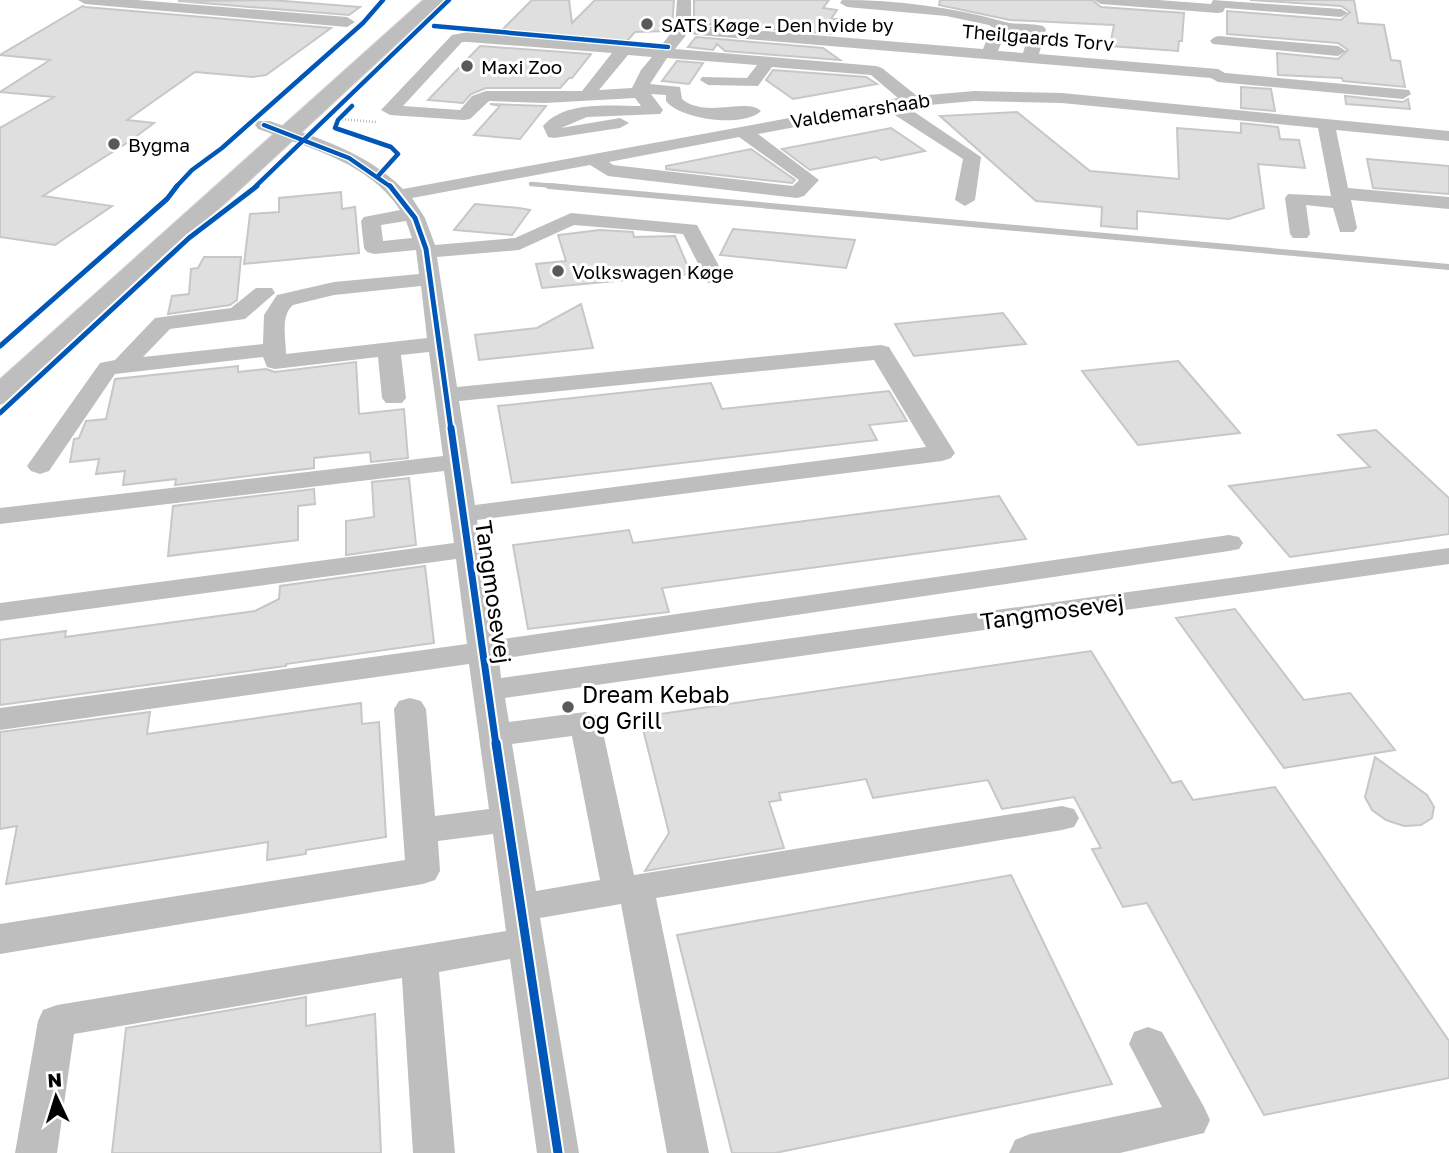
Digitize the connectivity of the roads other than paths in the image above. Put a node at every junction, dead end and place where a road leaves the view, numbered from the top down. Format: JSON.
{"nodes":[{"id":1,"x":85,"y":0,"type":"edge"},
{"id":2,"x":285,"y":0,"type":"edge"},
{"id":3,"x":405,"y":0,"type":"edge"},
{"id":4,"x":435,"y":0,"type":"edge"},
{"id":5,"x":671,"y":0,"type":"edge"},
{"id":6,"x":683,"y":0,"type":"edge"},
{"id":7,"x":1101,"y":0,"type":"edge"},
{"id":8,"x":1218,"y":4,"type":"edge"},
{"id":9,"x":1341,"y":13,"type":"dead end"},
{"id":10,"x":264,"y":15,"type":"junction"},
{"id":11,"x":850,"y":18,"type":"edge"},
{"id":12,"x":347,"y":22,"type":"dead end"},
{"id":13,"x":1000,"y":26,"type":"junction"},
{"id":14,"x":683,"y":29,"type":"junction"},
{"id":15,"x":1217,"y":41,"type":"junction"},
{"id":16,"x":624,"y":49,"type":"junction"},
{"id":17,"x":1338,"y":51,"type":"dead end"},
{"id":18,"x":1117,"y":53,"type":"dead end"},
{"id":19,"x":989,"y":54,"type":"junction"},
{"id":20,"x":670,"y":57,"type":"junction"},
{"id":21,"x":1030,"y":57,"type":"junction"},
{"id":22,"x":765,"y":65,"type":"junction"},
{"id":23,"x":1218,"y":71,"type":"junction"},
{"id":24,"x":708,"y":80,"type":"dead end"},
{"id":25,"x":641,"y":91,"type":"junction"},
{"id":26,"x":1403,"y":94,"type":"dead end"},
{"id":27,"x":591,"y":96,"type":"junction"},
{"id":28,"x":912,"y":101,"type":"junction"},
{"id":29,"x":881,"y":105,"type":"junction"},
{"id":30,"x":1219,"y":114,"type":"junction"},
{"id":31,"x":769,"y":117,"type":"junction"},
{"id":32,"x":620,"y":124,"type":"dead end"},
{"id":33,"x":671,"y":125,"type":"junction"},
{"id":34,"x":1326,"y":125,"type":"junction"},
{"id":35,"x":277,"y":130,"type":"junction"},
{"id":36,"x":741,"y":130,"type":"junction"},
{"id":37,"x":1406,"y":132,"type":"junction"},
{"id":38,"x":1449,"y":136,"type":"edge"},
{"id":39,"x":640,"y":149,"type":"junction"},
{"id":40,"x":1413,"y":153,"type":"dead end"},
{"id":41,"x":593,"y":158,"type":"junction"},
{"id":42,"x":669,"y":177,"type":"junction"},
{"id":43,"x":1342,"y":198,"type":"junction"},
{"id":44,"x":965,"y":200,"type":"dead end"},
{"id":45,"x":1449,"y":203,"type":"edge"},
{"id":46,"x":406,"y":205,"type":"junction"},
{"id":47,"x":1347,"y":228,"type":"dead end"},
{"id":48,"x":1300,"y":234,"type":"dead end"},
{"id":49,"x":427,"y":258,"type":"junction"},
{"id":50,"x":715,"y":279,"type":"dead end"},
{"id":51,"x":264,"y":293,"type":"dead end"},
{"id":52,"x":439,"y":344,"type":"junction"},
{"id":53,"x":275,"y":349,"type":"junction"},
{"id":54,"x":389,"y":349,"type":"junction"},
{"id":55,"x":0,"y":362,"type":"edge"},
{"id":56,"x":122,"y":366,"type":"junction"},
{"id":57,"x":447,"y":395,"type":"junction"},
{"id":58,"x":0,"y":396,"type":"edge"},
{"id":59,"x":394,"y":398,"type":"dead end"},
{"id":60,"x":456,"y":462,"type":"junction"},
{"id":61,"x":40,"y":466,"type":"dead end"},
{"id":62,"x":463,"y":514,"type":"junction"},
{"id":63,"x":0,"y":516,"type":"edge"},
{"id":64,"x":1229,"y":543,"type":"dead end"},
{"id":65,"x":468,"y":549,"type":"junction"},
{"id":66,"x":1449,"y":556,"type":"edge"},
{"id":67,"x":0,"y":612,"type":"edge"},
{"id":68,"x":483,"y":652,"type":"junction"},
{"id":69,"x":488,"y":690,"type":"junction"},
{"id":70,"x":410,"y":709,"type":"dead end"},
{"id":71,"x":0,"y":719,"type":"edge"},
{"id":72,"x":495,"y":735,"type":"junction"},
{"id":73,"x":1062,"y":818,"type":"dead end"},
{"id":74,"x":508,"y":819,"type":"junction"},
{"id":75,"x":420,"y":831,"type":"junction"},
{"id":76,"x":628,"y":889,"type":"junction"},
{"id":77,"x":523,"y":924,"type":"junction"},
{"id":78,"x":0,"y":939,"type":"edge"},
{"id":79,"x":419,"y":960,"type":"junction"},
{"id":80,"x":1148,"y":1044,"type":"dead end"},
{"id":81,"x":36,"y":1153,"type":"edge"},
{"id":82,"x":434,"y":1153,"type":"edge"},
{"id":83,"x":558,"y":1153,"type":"edge"},
{"id":84,"x":688,"y":1153,"type":"edge"},
{"id":85,"x":1030,"y":1153,"type":"edge"}],
"edges":[{"from":1,"to":10,"type":"street"},
{"from":2,"to":10,"type":"street"},
{"from":3,"to":35,"type":"main road"},
{"from":4,"to":35,"type":"main road"},
{"from":5,"to":6,"type":"street"},
{"from":6,"to":14,"type":"street"},
{"from":7,"to":8,"type":"street"},
{"from":8,"to":9,"type":"street"},
{"from":8,"to":15,"type":"street"},
{"from":10,"to":12,"type":"street"},
{"from":11,"to":13,"type":"street"},
{"from":11,"to":14,"type":"street","name":"Theilgaards Torv"},
{"from":11,"to":19,"type":"street","name":"Theilgaards Torv"},
{"from":13,"to":19,"type":"street"},
{"from":13,"to":21,"type":"street"},
{"from":14,"to":20,"type":"street"},
{"from":15,"to":17,"type":"street"},
{"from":15,"to":23,"type":"street"},
{"from":16,"to":20,"type":"street"},
{"from":16,"to":27,"type":"street"},
{"from":16,"to":27,"type":"street"},
{"from":18,"to":23,"type":"street"},
{"from":19,"to":21,"type":"street","name":"Theilgaards Torv"},
{"from":20,"to":22,"type":"street"},
{"from":20,"to":25,"type":"street"},
{"from":21,"to":23,"type":"street","name":"Theilgaards Torv"},
{"from":22,"to":24,"type":"street"},
{"from":22,"to":28,"type":"street"},
{"from":23,"to":26,"type":"street"},
{"from":23,"to":30,"type":"street"},
{"from":25,"to":27,"type":"street"},
{"from":25,"to":31,"type":"street"},
{"from":25,"to":33,"type":"street"},
{"from":28,"to":29,"type":"street","name":"Valdemarshaab"},
{"from":28,"to":30,"type":"street","name":"Valdemarshaab"},
{"from":29,"to":31,"type":"street","name":"Valdemarshaab"},
{"from":29,"to":44,"type":"street"},
{"from":30,"to":34,"type":"street","name":"Valdemarshaab"},
{"from":31,"to":36,"type":"street","name":"Valdemarshaab"},
{"from":32,"to":33,"type":"street"},
{"from":33,"to":36,"type":"street","name":"Valdemarshaab"},
{"from":33,"to":39,"type":"street","name":"Valdemarshaab"},
{"from":34,"to":37,"type":"street","name":"Valdemarshaab"},
{"from":34,"to":43,"type":"street"},
{"from":35,"to":46,"type":"street","name":"Tangmosevej"},
{"from":35,"to":55,"type":"main road"},
{"from":35,"to":58,"type":"main road"},
{"from":36,"to":42,"type":"street"},
{"from":37,"to":38,"type":"street","name":"Valdemarshaab"},
{"from":37,"to":40,"type":"street"},
{"from":39,"to":41,"type":"street","name":"Valdemarshaab"},
{"from":39,"to":42,"type":"street"},
{"from":41,"to":42,"type":"street"},
{"from":41,"to":46,"type":"street","name":"Valdemarshaab"},
{"from":43,"to":45,"type":"street"},
{"from":43,"to":47,"type":"street"},
{"from":43,"to":48,"type":"street"},
{"from":46,"to":49,"type":"street","name":"Tangmosevej"},
{"from":46,"to":49,"type":"street","name":"Valdemarshaab"},
{"from":49,"to":50,"type":"street"},
{"from":49,"to":52,"type":"street","name":"Tangmosevej"},
{"from":49,"to":53,"type":"street"},
{"from":51,"to":56,"type":"street"},
{"from":52,"to":54,"type":"street"},
{"from":52,"to":57,"type":"street","name":"Tangmosevej"},
{"from":53,"to":54,"type":"street"},
{"from":53,"to":56,"type":"street"},
{"from":54,"to":59,"type":"street"},
{"from":56,"to":61,"type":"street"},
{"from":57,"to":60,"type":"street","name":"Tangmosevej"},
{"from":57,"to":62,"type":"street"},
{"from":60,"to":62,"type":"street","name":"Tangmosevej"},
{"from":60,"to":63,"type":"street"},
{"from":62,"to":65,"type":"street","name":"Tangmosevej"},
{"from":64,"to":68,"type":"street","name":"Tangmosevej"},
{"from":65,"to":67,"type":"street"},
{"from":65,"to":68,"type":"street","name":"Tangmosevej"},
{"from":66,"to":69,"type":"street","name":"Tangmosevej"},
{"from":68,"to":69,"type":"street","name":"Tangmosevej"},
{"from":68,"to":71,"type":"street"},
{"from":69,"to":72,"type":"street","name":"Tangmosevej"},
{"from":70,"to":75,"type":"street"},
{"from":72,"to":74,"type":"street","name":"Tangmosevej"},
{"from":72,"to":76,"type":"street"},
{"from":73,"to":76,"type":"street"},
{"from":74,"to":75,"type":"street"},
{"from":74,"to":77,"type":"street","name":"Tangmosevej"},
{"from":75,"to":78,"type":"street"},
{"from":76,"to":77,"type":"street"},
{"from":76,"to":84,"type":"street"},
{"from":77,"to":79,"type":"street"},
{"from":77,"to":83,"type":"street","name":"Tangmosevej"},
{"from":79,"to":81,"type":"street"},
{"from":79,"to":82,"type":"street"},
{"from":80,"to":85,"type":"street"}]}
